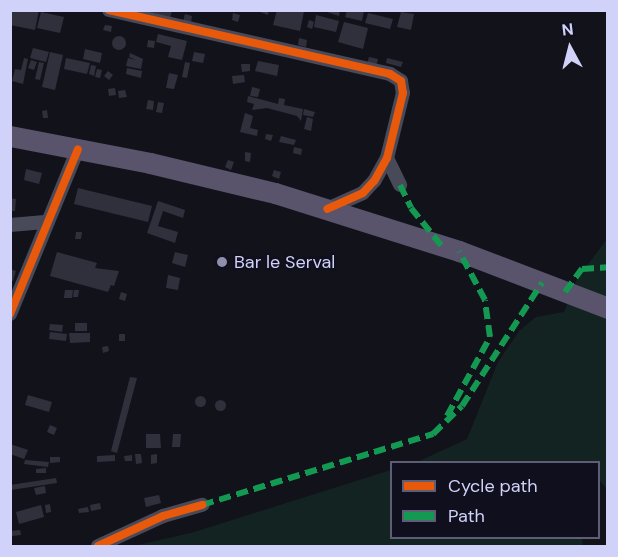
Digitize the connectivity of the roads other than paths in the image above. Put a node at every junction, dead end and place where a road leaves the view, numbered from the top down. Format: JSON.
{"nodes":[{"id":1,"x":109,"y":10,"type":"edge"},
{"id":2,"x":10,"y":136,"type":"edge"},
{"id":3,"x":78,"y":149,"type":"junction"},
{"id":4,"x":387,"y":158,"type":"junction"},
{"id":5,"x":400,"y":185,"type":"dead end"},
{"id":6,"x":327,"y":209,"type":"junction"},
{"id":7,"x":48,"y":222,"type":"junction"},
{"id":8,"x":10,"y":225,"type":"edge"},
{"id":9,"x":608,"y":308,"type":"edge"},
{"id":10,"x":10,"y":314,"type":"edge"},
{"id":11,"x":202,"y":505,"type":"dead end"},
{"id":12,"x":98,"y":546,"type":"edge"}],
"edges":[{"from":1,"to":4,"type":"street"},
{"from":2,"to":3,"type":"main road"},
{"from":3,"to":6,"type":"main road"},
{"from":3,"to":7,"type":"street"},
{"from":4,"to":5,"type":"street"},
{"from":4,"to":6,"type":"street"},
{"from":6,"to":9,"type":"main road"},
{"from":7,"to":8,"type":"street"},
{"from":7,"to":10,"type":"street"},
{"from":11,"to":12,"type":"street"}]}
